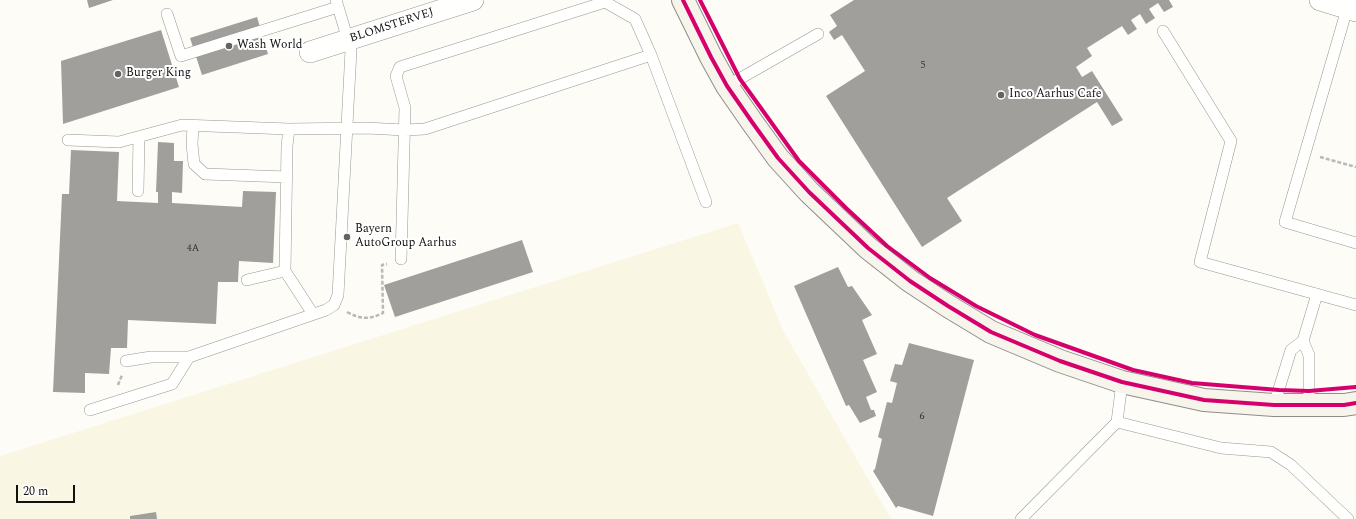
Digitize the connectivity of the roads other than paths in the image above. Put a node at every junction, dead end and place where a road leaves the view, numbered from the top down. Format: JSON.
{"nodes":[{"id":1,"x":473,"y":0,"type":"edge"},
{"id":2,"x":683,"y":0,"type":"edge"},
{"id":3,"x":1320,"y":0,"type":"edge"},
{"id":4,"x":337,"y":4,"type":"edge"},
{"id":5,"x":1351,"y":10,"type":"edge"},
{"id":6,"x":167,"y":14,"type":"dead end"},
{"id":7,"x":1163,"y":31,"type":"dead end"},
{"id":8,"x":818,"y":34,"type":"dead end"},
{"id":9,"x":348,"y":40,"type":"junction"},
{"id":10,"x":310,"y":52,"type":"dead end"},
{"id":11,"x":651,"y":55,"type":"junction"},
{"id":12,"x":727,"y":86,"type":"junction"},
{"id":13,"x":193,"y":126,"type":"junction"},
{"id":14,"x":289,"y":128,"type":"junction"},
{"id":15,"x":347,"y":128,"type":"junction"},
{"id":16,"x":405,"y":130,"type":"junction"},
{"id":17,"x":139,"y":137,"type":"junction"},
{"id":18,"x":68,"y":140,"type":"dead end"},
{"id":19,"x":287,"y":177,"type":"junction"},
{"id":20,"x":138,"y":191,"type":"dead end"},
{"id":21,"x":706,"y":202,"type":"dead end"},
{"id":22,"x":1356,"y":243,"type":"edge"},
{"id":23,"x":401,"y":259,"type":"road end"},
{"id":24,"x":285,"y":271,"type":"junction"},
{"id":25,"x":247,"y":280,"type":"dead end"},
{"id":26,"x":1317,"y":294,"type":"junction"},
{"id":27,"x":1356,"y":305,"type":"edge"},
{"id":28,"x":313,"y":314,"type":"junction"},
{"id":29,"x":1303,"y":341,"type":"junction"},
{"id":30,"x":188,"y":357,"type":"junction"},
{"id":31,"x":126,"y":361,"type":"road end"},
{"id":32,"x":1122,"y":382,"type":"junction"},
{"id":33,"x":1356,"y":403,"type":"edge"},
{"id":34,"x":1274,"y":405,"type":"junction"},
{"id":35,"x":1309,"y":405,"type":"junction"},
{"id":36,"x":90,"y":410,"type":"dead end"},
{"id":37,"x":1117,"y":422,"type":"junction"},
{"id":38,"x":1021,"y":519,"type":"edge"},
{"id":39,"x":1348,"y":519,"type":"edge"}],
"edges":[{"from":1,"to":9,"type":"street","name":"BLOMSTERVEJ"},
{"from":2,"to":12,"type":"street"},
{"from":3,"to":5,"type":"street"},
{"from":4,"to":6,"type":"lane"},
{"from":4,"to":9,"type":"lane"},
{"from":5,"to":22,"type":"lane"},
{"from":7,"to":26,"type":"lane"},
{"from":8,"to":12,"type":"lane"},
{"from":9,"to":10,"type":"street","name":"BLOMSTERVEJ"},
{"from":9,"to":15,"type":"lane"},
{"from":11,"to":16,"type":"lane"},
{"from":11,"to":16,"type":"lane"},
{"from":11,"to":21,"type":"lane"},
{"from":12,"to":32,"type":"street"},
{"from":13,"to":14,"type":"lane"},
{"from":13,"to":17,"type":"lane"},
{"from":13,"to":19,"type":"lane"},
{"from":14,"to":15,"type":"lane"},
{"from":14,"to":19,"type":"lane"},
{"from":15,"to":16,"type":"lane"},
{"from":15,"to":28,"type":"lane"},
{"from":16,"to":23,"type":"lane"},
{"from":17,"to":18,"type":"lane"},
{"from":17,"to":20,"type":"lane"},
{"from":19,"to":24,"type":"lane"},
{"from":24,"to":25,"type":"lane"},
{"from":24,"to":28,"type":"lane"},
{"from":26,"to":27,"type":"lane"},
{"from":26,"to":29,"type":"lane"},
{"from":28,"to":30,"type":"lane"},
{"from":29,"to":34,"type":"lane"},
{"from":29,"to":35,"type":"lane"},
{"from":30,"to":31,"type":"lane"},
{"from":30,"to":36,"type":"lane"},
{"from":32,"to":34,"type":"street"},
{"from":32,"to":37,"type":"lane"},
{"from":33,"to":35,"type":"street"},
{"from":34,"to":35,"type":"street"},
{"from":37,"to":38,"type":"lane"},
{"from":37,"to":39,"type":"lane"}]}
